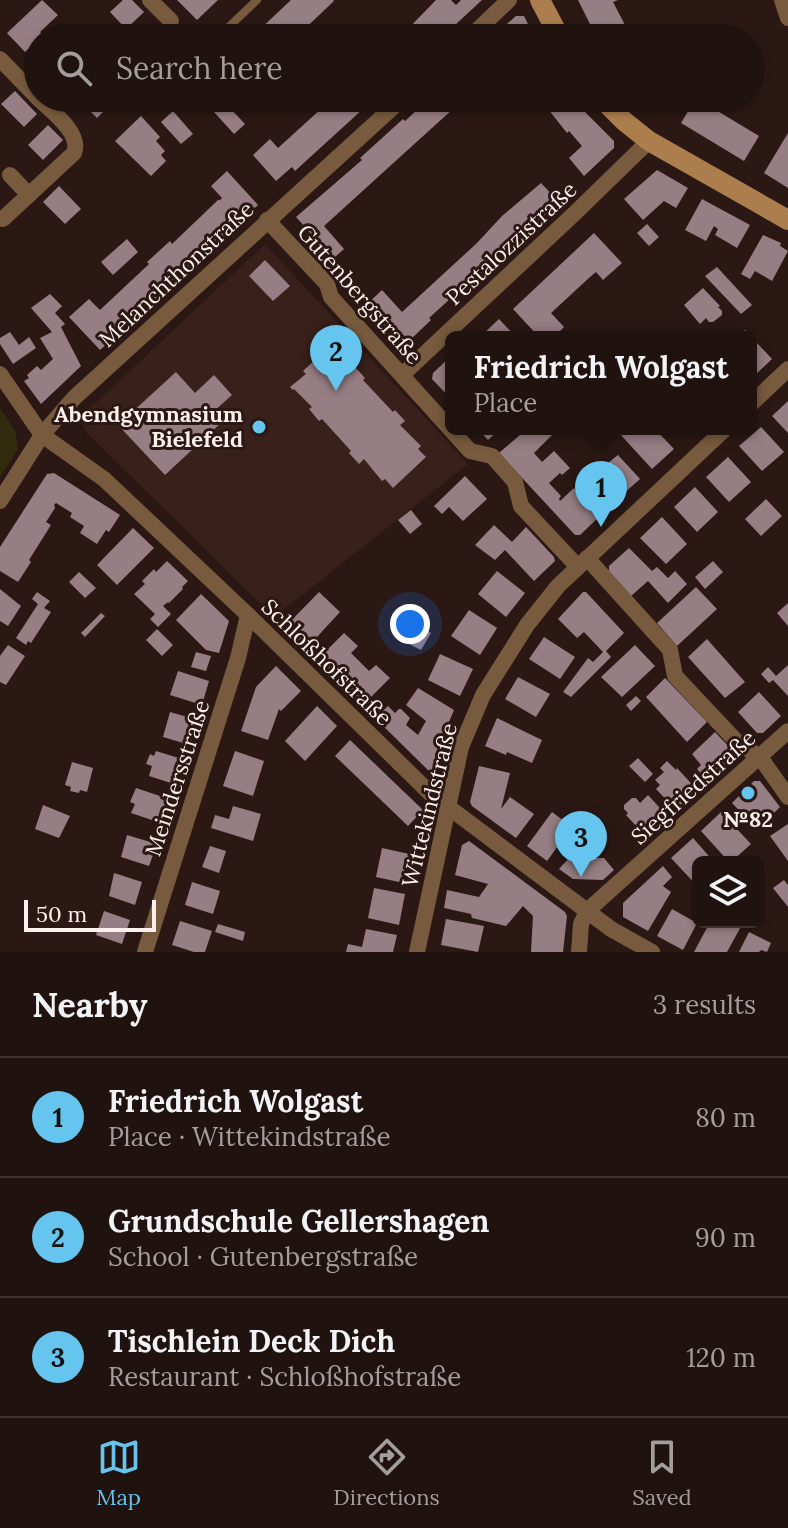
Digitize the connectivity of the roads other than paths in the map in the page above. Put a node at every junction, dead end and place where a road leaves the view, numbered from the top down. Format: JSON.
{"nodes":[{"id":1,"x":150,"y":0,"type":"edge"},
{"id":2,"x":257,"y":0,"type":"edge"},
{"id":3,"x":509,"y":0,"type":"edge"},
{"id":4,"x":540,"y":0,"type":"edge"},
{"id":5,"x":782,"y":0,"type":"edge"},
{"id":6,"x":788,"y":18,"type":"edge"},
{"id":7,"x":171,"y":21,"type":"dead end"},
{"id":8,"x":232,"y":24,"type":"edge"},
{"id":9,"x":484,"y":24,"type":"edge"},
{"id":10,"x":553,"y":24,"type":"edge"},
{"id":11,"x":0,"y":59,"type":"edge"},
{"id":12,"x":24,"y":84,"type":"edge"},
{"id":13,"x":52,"y":112,"type":"edge"},
{"id":14,"x":387,"y":112,"type":"edge"},
{"id":15,"x":615,"y":112,"type":"edge"},
{"id":16,"x":649,"y":141,"type":"junction"},
{"id":17,"x":10,"y":175,"type":"dead end"},
{"id":18,"x":29,"y":195,"type":"junction"},
{"id":19,"x":3,"y":219,"type":"dead end"},
{"id":20,"x":267,"y":220,"type":"junction"},
{"id":21,"x":788,"y":220,"type":"edge"},
{"id":22,"x":449,"y":331,"type":"edge"},
{"id":23,"x":445,"y":335,"type":"edge"},
{"id":24,"x":788,"y":369,"type":"edge"},
{"id":25,"x":0,"y":374,"type":"edge"},
{"id":26,"x":402,"y":375,"type":"junction"},
{"id":27,"x":757,"y":398,"type":"edge"},
{"id":28,"x":445,"y":423,"type":"edge"},
{"id":29,"x":42,"y":435,"type":"junction"},
{"id":30,"x":456,"y":435,"type":"edge"},
{"id":31,"x":719,"y":435,"type":"edge"},
{"id":32,"x":0,"y":501,"type":"edge"},
{"id":33,"x":583,"y":563,"type":"junction"},
{"id":34,"x":248,"y":615,"type":"junction"},
{"id":35,"x":788,"y":731,"type":"edge"},
{"id":36,"x":760,"y":757,"type":"junction"},
{"id":37,"x":788,"y":797,"type":"edge"},
{"id":38,"x":448,"y":807,"type":"junction"},
{"id":39,"x":587,"y":911,"type":"junction"},
{"id":40,"x":145,"y":952,"type":"edge"},
{"id":41,"x":417,"y":952,"type":"edge"},
{"id":42,"x":579,"y":952,"type":"edge"},
{"id":43,"x":652,"y":952,"type":"edge"}],
"edges":[{"from":1,"to":7,"type":"street"},
{"from":2,"to":8,"type":"lane"},
{"from":3,"to":9,"type":"street"},
{"from":4,"to":10,"type":"main road"},
{"from":5,"to":6,"type":"street"},
{"from":11,"to":12,"type":"street"},
{"from":13,"to":18,"type":"street"},
{"from":14,"to":20,"type":"street","name":"Melanchthonstraße"},
{"from":15,"to":16,"type":"main road"},
{"from":16,"to":21,"type":"main road"},
{"from":16,"to":22,"type":"street","name":"Pestalozzistraße"},
{"from":17,"to":18,"type":"street"},
{"from":18,"to":19,"type":"street"},
{"from":20,"to":26,"type":"street","name":"Gutenbergstraße"},
{"from":20,"to":29,"type":"street","name":"Melanchthonstraße"},
{"from":23,"to":26,"type":"street","name":"Pestalozzistraße"},
{"from":24,"to":27,"type":"street"},
{"from":25,"to":29,"type":"street","name":"Schloßhofstraße"},
{"from":26,"to":28,"type":"street","name":"Gutenbergstraße"},
{"from":29,"to":32,"type":"street","name":"Melanchthonstraße"},
{"from":29,"to":34,"type":"street","name":"Schloßhofstraße"},
{"from":30,"to":33,"type":"street","name":"Gutenbergstraße"},
{"from":31,"to":33,"type":"street","name":"Wittekindstraße"},
{"from":33,"to":36,"type":"street","name":"Gutenbergstraße"},
{"from":33,"to":38,"type":"street","name":"Wittekindstraße"},
{"from":34,"to":38,"type":"street","name":"Schloßhofstraße"},
{"from":34,"to":40,"type":"street","name":"Meindersstraße"},
{"from":35,"to":36,"type":"street","name":"Siegfriedstraße"},
{"from":36,"to":37,"type":"street","name":"Gutenbergstraße"},
{"from":36,"to":39,"type":"street","name":"Siegfriedstraße"},
{"from":38,"to":39,"type":"street","name":"Schloßhofstraße"},
{"from":38,"to":41,"type":"street","name":"Wittekindstraße"},
{"from":39,"to":42,"type":"street"},
{"from":39,"to":43,"type":"street","name":"Schloßhofstraße"}]}
